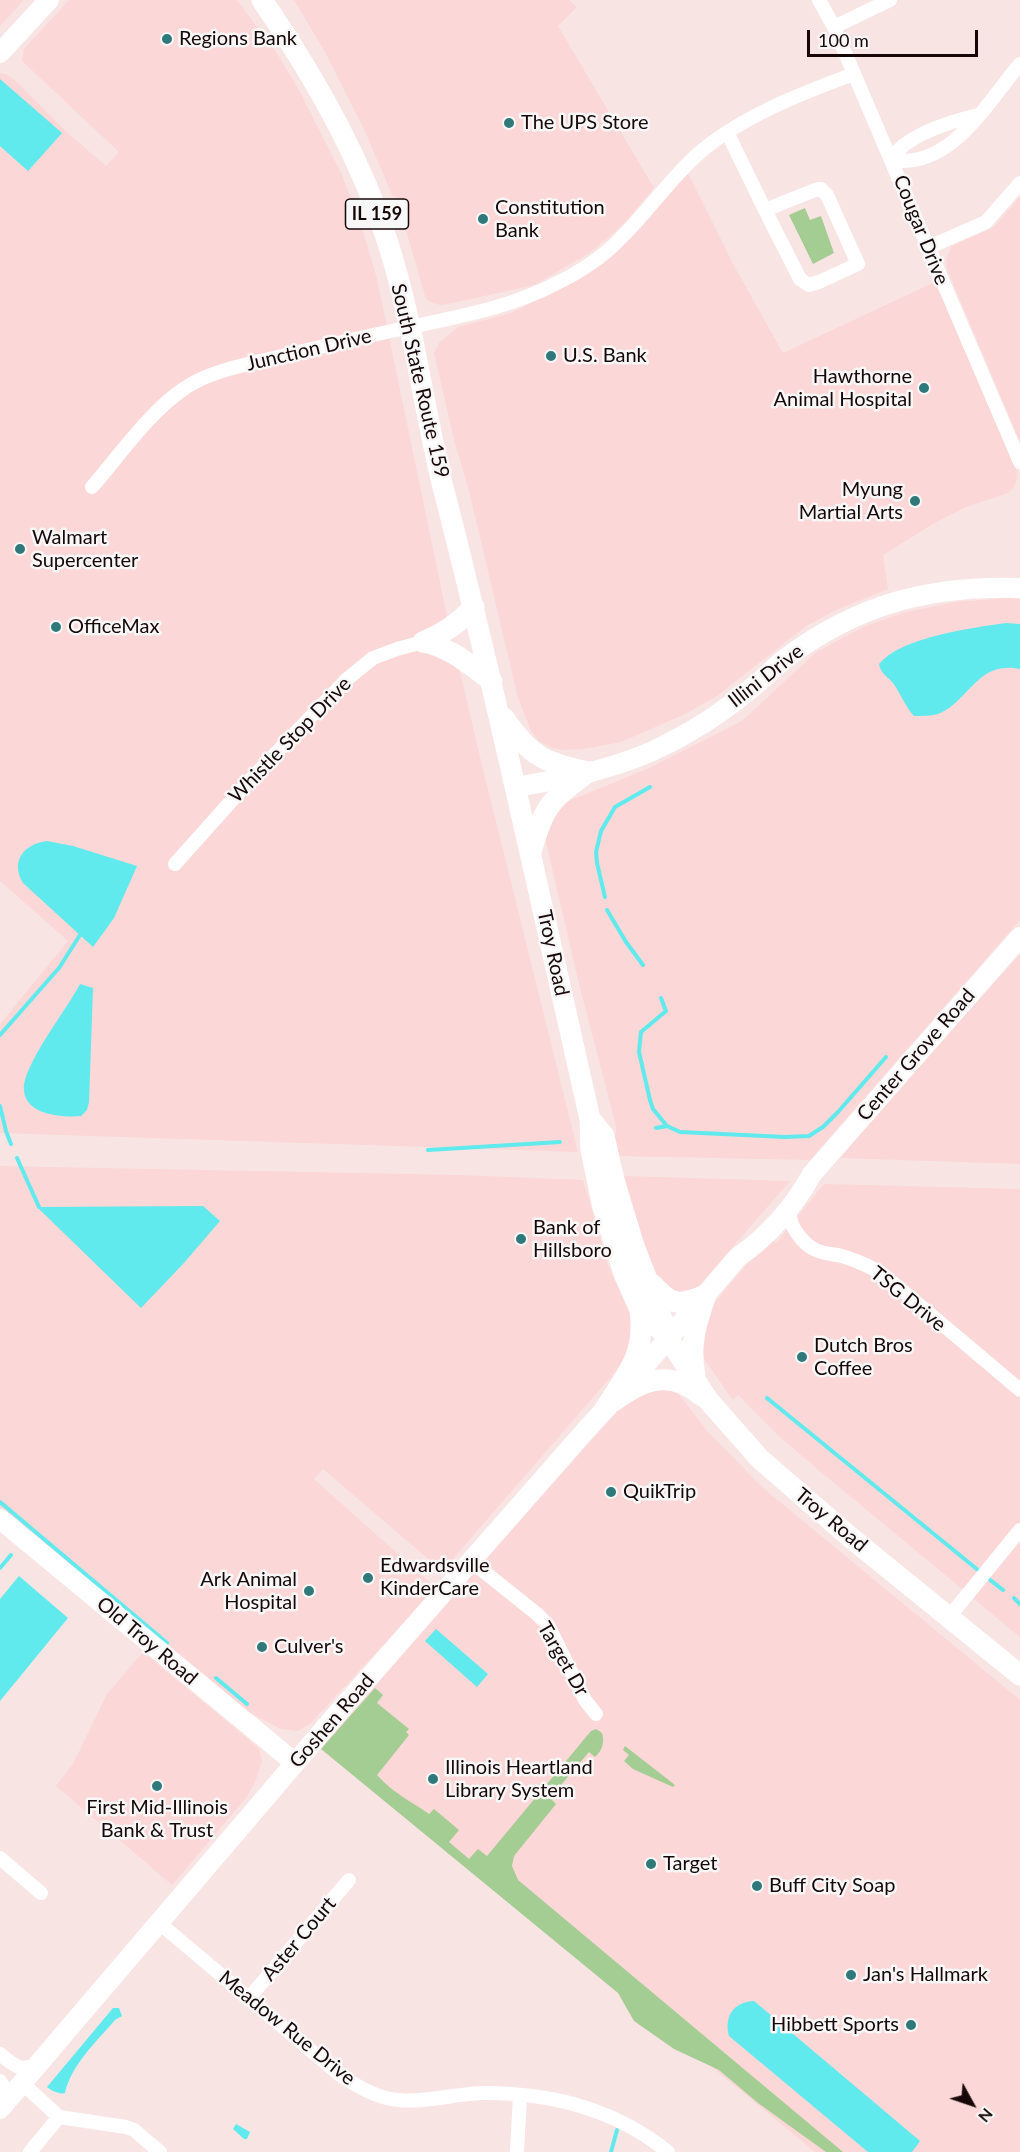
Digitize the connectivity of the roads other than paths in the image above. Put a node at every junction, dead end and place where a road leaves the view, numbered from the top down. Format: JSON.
{"nodes":[{"id":1,"x":49,"y":0,"type":"edge"},
{"id":2,"x":262,"y":0,"type":"edge"},
{"id":3,"x":819,"y":0,"type":"edge"},
{"id":4,"x":890,"y":0,"type":"edge"},
{"id":5,"x":834,"y":27,"type":"junction"},
{"id":6,"x":0,"y":53,"type":"edge"},
{"id":7,"x":1020,"y":64,"type":"edge"},
{"id":8,"x":854,"y":74,"type":"junction"},
{"id":9,"x":978,"y":115,"type":"junction"},
{"id":10,"x":727,"y":132,"type":"junction"},
{"id":11,"x":892,"y":160,"type":"junction"},
{"id":12,"x":1020,"y":183,"type":"edge"},
{"id":13,"x":765,"y":210,"type":"junction"},
{"id":14,"x":927,"y":248,"type":"junction"},
{"id":15,"x":409,"y":327,"type":"junction"},
{"id":16,"x":1020,"y":462,"type":"edge"},
{"id":17,"x":92,"y":487,"type":"dead end"},
{"id":18,"x":1020,"y":588,"type":"edge"},
{"id":19,"x":474,"y":607,"type":"junction"},
{"id":20,"x":423,"y":642,"type":"junction"},
{"id":21,"x":492,"y":681,"type":"junction"},
{"id":22,"x":498,"y":708,"type":"junction"},
{"id":23,"x":588,"y":772,"type":"junction"},
{"id":24,"x":516,"y":787,"type":"junction"},
{"id":25,"x":531,"y":852,"type":"junction"},
{"id":26,"x":175,"y":864,"type":"dead end"},
{"id":27,"x":1020,"y":938,"type":"edge"},
{"id":28,"x":590,"y":1119,"type":"junction"},
{"id":29,"x":807,"y":1183,"type":"junction"},
{"id":30,"x":648,"y":1279,"type":"junction"},
{"id":31,"x":706,"y":1295,"type":"junction"},
{"id":32,"x":640,"y":1309,"type":"junction"},
{"id":33,"x":669,"y":1338,"type":"junction"},
{"id":34,"x":1020,"y":1390,"type":"edge"},
{"id":35,"x":702,"y":1392,"type":"junction"},
{"id":36,"x":608,"y":1406,"type":"junction"},
{"id":37,"x":0,"y":1519,"type":"edge"},
{"id":38,"x":1020,"y":1530,"type":"edge"},
{"id":39,"x":472,"y":1562,"type":"junction"},
{"id":40,"x":949,"y":1617,"type":"junction"},
{"id":41,"x":1020,"y":1675,"type":"edge"},
{"id":42,"x":596,"y":1714,"type":"dead end"},
{"id":43,"x":295,"y":1763,"type":"junction"},
{"id":44,"x":0,"y":1858,"type":"edge"},
{"id":45,"x":349,"y":1880,"type":"dead end"},
{"id":46,"x":41,"y":1893,"type":"dead end"},
{"id":47,"x":158,"y":1922,"type":"junction"},
{"id":48,"x":249,"y":1998,"type":"junction"},
{"id":49,"x":0,"y":2054,"type":"edge"},
{"id":50,"x":38,"y":2063,"type":"junction"},
{"id":51,"x":0,"y":2081,"type":"edge"},
{"id":52,"x":22,"y":2083,"type":"junction"},
{"id":53,"x":520,"y":2095,"type":"junction"},
{"id":54,"x":3,"y":2105,"type":"edge"},
{"id":55,"x":60,"y":2117,"type":"junction"},
{"id":56,"x":30,"y":2152,"type":"edge"},
{"id":57,"x":160,"y":2152,"type":"edge"},
{"id":58,"x":517,"y":2152,"type":"edge"},
{"id":59,"x":668,"y":2152,"type":"edge"}],
"edges":[{"from":1,"to":6,"type":"street"},
{"from":2,"to":15,"type":"main road","name":"South State Route 159","number":"IL 159"},
{"from":3,"to":5,"type":"street","name":"Cougar Drive"},
{"from":4,"to":5,"type":"street"},
{"from":5,"to":8,"type":"street","name":"Cougar Drive"},
{"from":7,"to":9,"type":"street"},
{"from":8,"to":10,"type":"street","name":"Junction Drive"},
{"from":8,"to":11,"type":"street","name":"Cougar Drive"},
{"from":9,"to":11,"type":"street"},
{"from":9,"to":11,"type":"street"},
{"from":10,"to":13,"type":"street"},
{"from":10,"to":15,"type":"street","name":"Junction Drive"},
{"from":11,"to":14,"type":"street","name":"Cougar Drive"},
{"from":12,"to":14,"type":"street"},
{"from":13,"to":13,"type":"street"},
{"from":14,"to":16,"type":"street","name":"Cougar Drive"},
{"from":15,"to":17,"type":"street","name":"Junction Drive"},
{"from":15,"to":19,"type":"main road","name":"South State Route 159","number":"IL 159"},
{"from":18,"to":23,"type":"street","name":"Illini Drive"},
{"from":19,"to":20,"type":"main road","name":"Whistle Stop Drive"},
{"from":19,"to":21,"type":"main road","name":"South State Route 159","number":"IL 159"},
{"from":20,"to":21,"type":"main road"},
{"from":20,"to":26,"type":"street","name":"Whistle Stop Drive"},
{"from":21,"to":22,"type":"main road","name":"South State Route 159","number":"IL 159"},
{"from":22,"to":23,"type":"main road"},
{"from":22,"to":24,"type":"main road","name":"South State Route 159","number":"IL 159"},
{"from":23,"to":24,"type":"street","name":"Illini Drive"},
{"from":23,"to":25,"type":"main road"},
{"from":24,"to":25,"type":"main road","name":"Troy Road"},
{"from":25,"to":28,"type":"main road","name":"Troy Road"},
{"from":27,"to":29,"type":"street","name":"Center Grove Road"},
{"from":28,"to":30,"type":"main road","name":"Troy Road"},
{"from":28,"to":32,"type":"main road","name":"Troy Road"},
{"from":29,"to":31,"type":"street","name":"Center Grove Road"},
{"from":29,"to":34,"type":"street","name":"TSG Drive"},
{"from":30,"to":31,"type":"main road"},
{"from":30,"to":33,"type":"main road","name":"Troy Road"},
{"from":31,"to":33,"type":"street","name":"Center Grove Road"},
{"from":31,"to":35,"type":"main road"},
{"from":32,"to":33,"type":"main road","name":"Troy Road"},
{"from":32,"to":36,"type":"main road"},
{"from":33,"to":35,"type":"main road","name":"Troy Road"},
{"from":33,"to":36,"type":"street","name":"Goshen Road"},
{"from":35,"to":36,"type":"main road"},
{"from":35,"to":40,"type":"main road","name":"Troy Road"},
{"from":36,"to":39,"type":"street","name":"Goshen Road"},
{"from":37,"to":43,"type":"street","name":"Old Troy Road"},
{"from":38,"to":40,"type":"street"},
{"from":39,"to":42,"type":"street","name":"Target Dr"},
{"from":39,"to":43,"type":"street","name":"Goshen Road"},
{"from":40,"to":41,"type":"main road","name":"Troy Road"},
{"from":43,"to":47,"type":"street","name":"Goshen Road"},
{"from":44,"to":46,"type":"street"},
{"from":45,"to":48,"type":"street","name":"Aster Court"},
{"from":47,"to":48,"type":"street","name":"Meadow Rue Drive"},
{"from":47,"to":50,"type":"street","name":"Goshen Road"},
{"from":48,"to":53,"type":"street","name":"Meadow Rue Drive"},
{"from":49,"to":50,"type":"street"},
{"from":50,"to":52,"type":"street","name":"Goshen Road"},
{"from":51,"to":54,"type":"street"},
{"from":52,"to":54,"type":"street","name":"Goshen Road"},
{"from":52,"to":55,"type":"street"},
{"from":53,"to":58,"type":"street"},
{"from":53,"to":59,"type":"street","name":"Meadow Rue Drive"},
{"from":55,"to":56,"type":"street"},
{"from":55,"to":57,"type":"street"}]}
